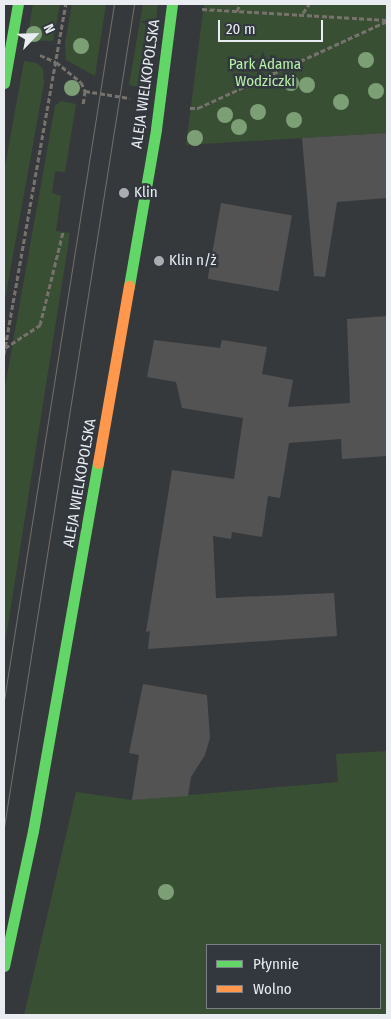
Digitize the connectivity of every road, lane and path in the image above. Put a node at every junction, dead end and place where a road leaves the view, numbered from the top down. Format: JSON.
{"nodes":[{"id":1,"x":18,"y":4,"type":"edge"},
{"id":2,"x":66,"y":4,"type":"edge"},
{"id":3,"x":172,"y":4,"type":"edge"},
{"id":4,"x":240,"y":4,"type":"edge"},
{"id":5,"x":309,"y":4,"type":"edge"},
{"id":6,"x":196,"y":8,"type":"dead end"},
{"id":7,"x":237,"y":11,"type":"junction"},
{"id":8,"x":303,"y":13,"type":"junction"},
{"id":9,"x":387,"y":21,"type":"edge"},
{"id":10,"x":33,"y":53,"type":"dead end"},
{"id":11,"x":56,"y":62,"type":"junction"},
{"id":12,"x":4,"y":83,"type":"edge"},
{"id":13,"x":85,"y":91,"type":"junction"},
{"id":14,"x":134,"y":99,"type":"dead end"},
{"id":15,"x":83,"y":105,"type":"dead end"},
{"id":16,"x":184,"y":107,"type":"dead end"},
{"id":17,"x":63,"y":232,"type":"dead end"},
{"id":18,"x":5,"y":348,"type":"edge"},
{"id":19,"x":4,"y":354,"type":"edge"},
{"id":20,"x":4,"y":966,"type":"edge"}],
"edges":[{"from":1,"to":12,"type":"street"},
{"from":2,"to":11,"type":"path"},
{"from":3,"to":20,"type":"street","name":"ALEJA WIELKOPOLSKA"},
{"from":4,"to":7,"type":"path"},
{"from":5,"to":8,"type":"path"},
{"from":6,"to":7,"type":"path"},
{"from":7,"to":8,"type":"path"},
{"from":8,"to":9,"type":"path"},
{"from":9,"to":16,"type":"path"},
{"from":10,"to":11,"type":"path"},
{"from":11,"to":13,"type":"path"},
{"from":11,"to":18,"type":"path"},
{"from":13,"to":14,"type":"path"},
{"from":13,"to":15,"type":"path"},
{"from":17,"to":18,"type":"path"},
{"from":18,"to":19,"type":"path"}]}
